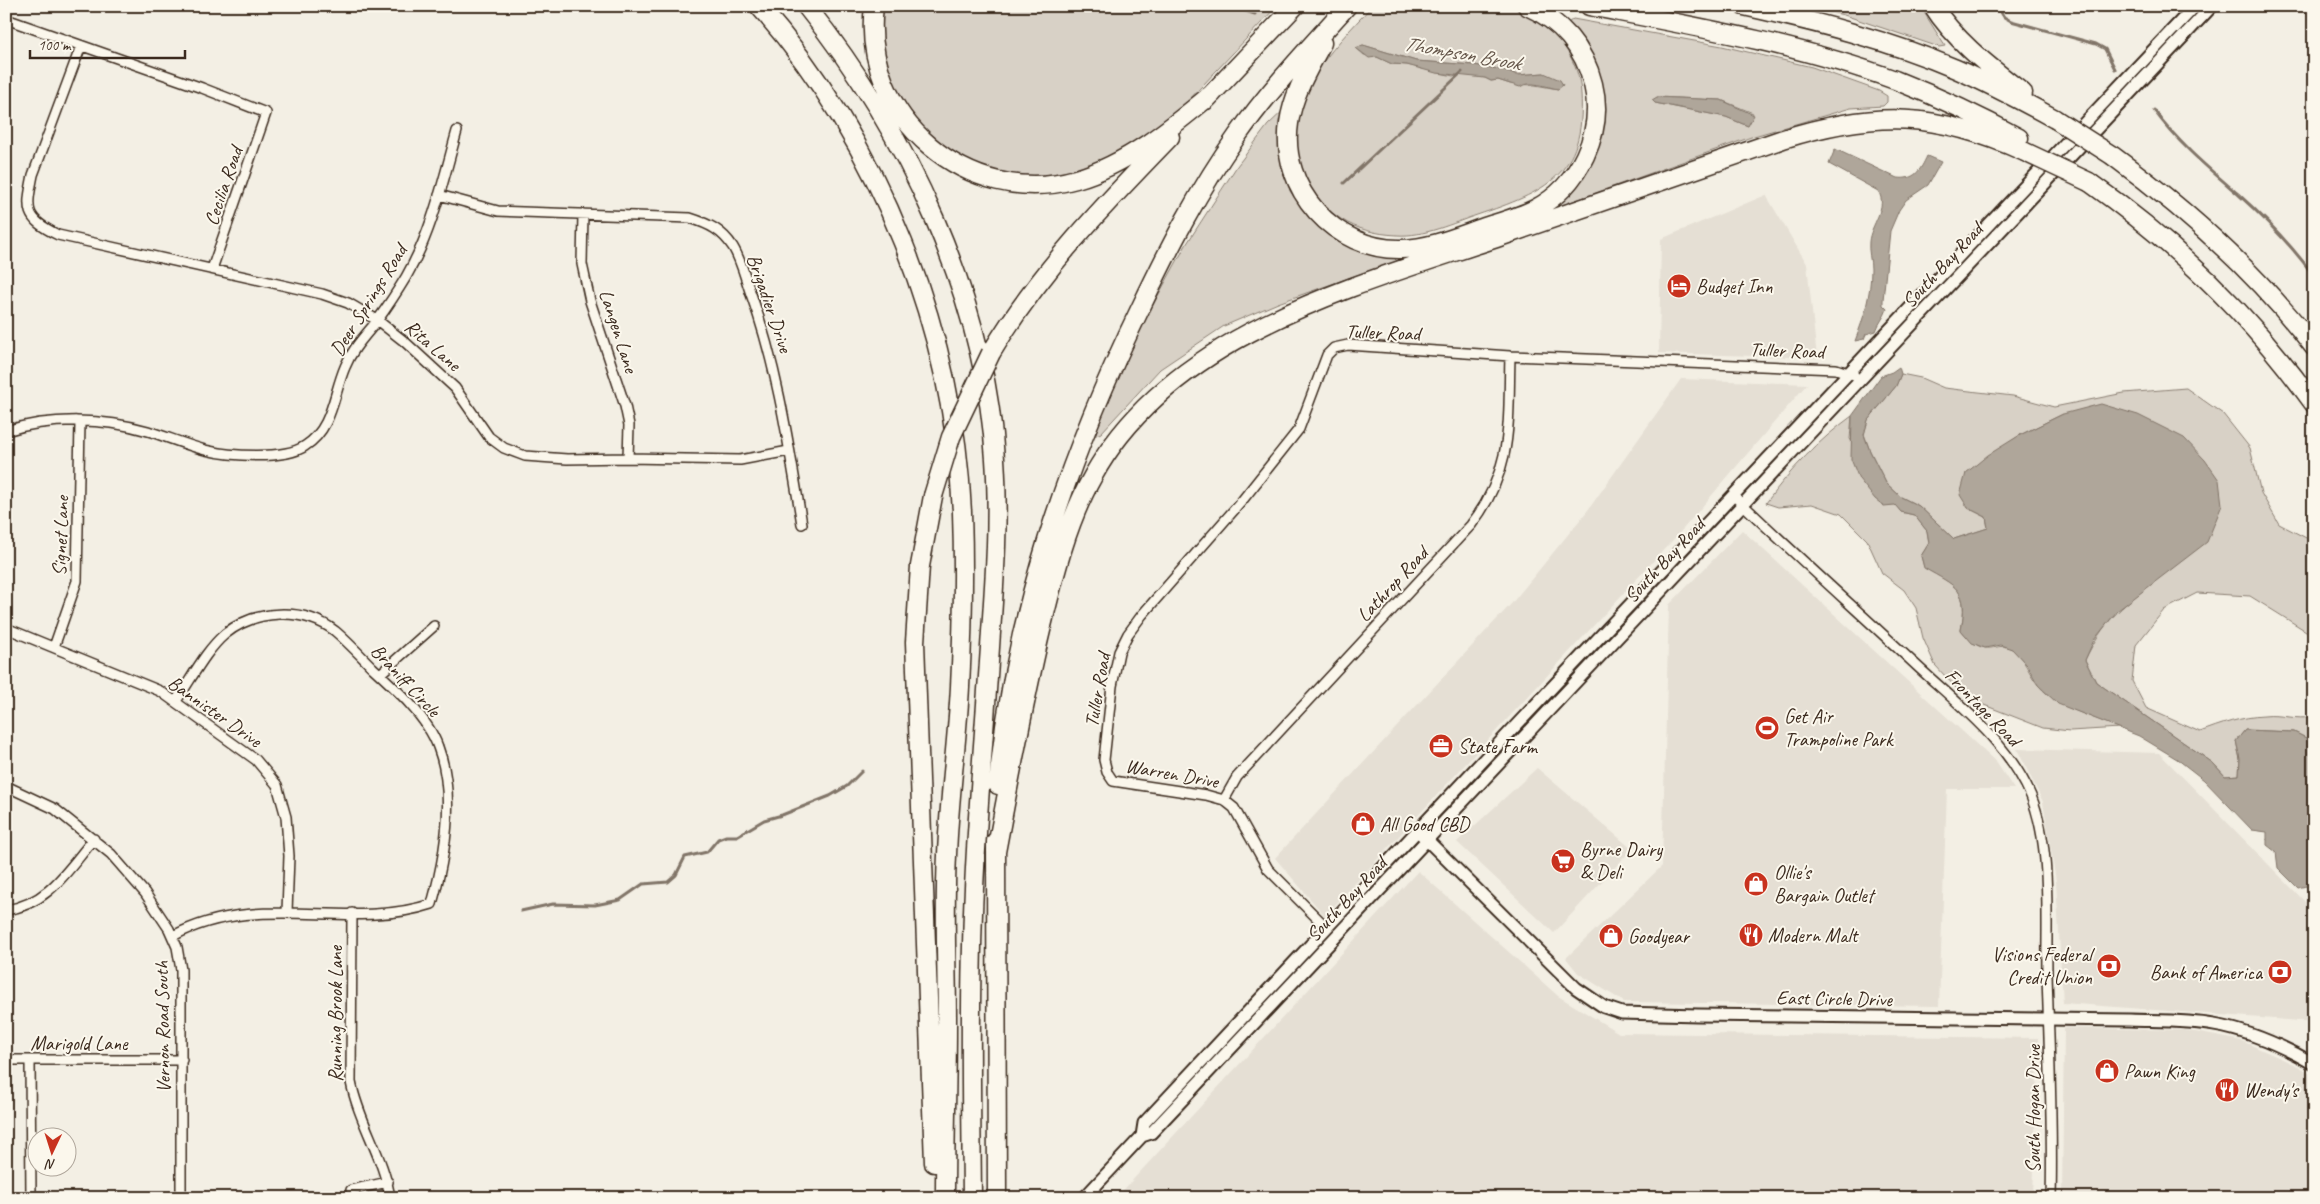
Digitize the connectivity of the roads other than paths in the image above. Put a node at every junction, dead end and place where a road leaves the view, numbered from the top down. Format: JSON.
{"nodes":[{"id":1,"x":806,"y":6,"type":"edge"},
{"id":2,"x":874,"y":6,"type":"edge"},
{"id":3,"x":1295,"y":6,"type":"edge"},
{"id":4,"x":1347,"y":6,"type":"edge"},
{"id":5,"x":1527,"y":6,"type":"edge"},
{"id":6,"x":1590,"y":6,"type":"edge"},
{"id":7,"x":1744,"y":6,"type":"edge"},
{"id":8,"x":1933,"y":6,"type":"edge"},
{"id":9,"x":2196,"y":6,"type":"edge"},
{"id":10,"x":2212,"y":6,"type":"edge"},
{"id":11,"x":764,"y":13,"type":"edge"},
{"id":12,"x":6,"y":19,"type":"edge"},
{"id":13,"x":81,"y":46,"type":"junction"},
{"id":14,"x":1213,"y":93,"type":"junction"},
{"id":15,"x":2055,"y":119,"type":"junction"},
{"id":16,"x":457,"y":131,"type":"dead end"},
{"id":17,"x":2028,"y":148,"type":"junction"},
{"id":18,"x":439,"y":195,"type":"junction"},
{"id":19,"x":583,"y":214,"type":"junction"},
{"id":20,"x":212,"y":270,"type":"junction"},
{"id":21,"x":377,"y":320,"type":"junction"},
{"id":22,"x":2314,"y":347,"type":"edge"},
{"id":23,"x":1510,"y":356,"type":"junction"},
{"id":24,"x":1850,"y":372,"type":"junction"},
{"id":25,"x":1860,"y":379,"type":"junction"},
{"id":26,"x":2314,"y":404,"type":"edge"},
{"id":27,"x":80,"y":422,"type":"junction"},
{"id":28,"x":6,"y":431,"type":"edge"},
{"id":29,"x":789,"y":451,"type":"junction"},
{"id":30,"x":628,"y":458,"type":"junction"},
{"id":31,"x":1738,"y":500,"type":"junction"},
{"id":32,"x":802,"y":524,"type":"dead end"},
{"id":33,"x":434,"y":626,"type":"dead end"},
{"id":34,"x":6,"y":628,"type":"edge"},
{"id":35,"x":54,"y":647,"type":"junction"},
{"id":36,"x":380,"y":674,"type":"junction"},
{"id":37,"x":176,"y":701,"type":"junction"},
{"id":38,"x":1106,"y":768,"type":"joint"},
{"id":39,"x":6,"y":786,"type":"edge"},
{"id":40,"x":1224,"y":800,"type":"junction"},
{"id":41,"x":1418,"y":831,"type":"junction"},
{"id":42,"x":94,"y":839,"type":"junction"},
{"id":43,"x":1426,"y":840,"type":"junction"},
{"id":44,"x":996,"y":852,"type":"junction"},
{"id":45,"x":6,"y":910,"type":"edge"},
{"id":46,"x":287,"y":912,"type":"junction"},
{"id":47,"x":352,"y":913,"type":"junction"},
{"id":48,"x":1326,"y":927,"type":"junction"},
{"id":49,"x":173,"y":936,"type":"junction"},
{"id":50,"x":2050,"y":1020,"type":"junction"},
{"id":51,"x":6,"y":1060,"type":"edge"},
{"id":52,"x":30,"y":1060,"type":"junction"},
{"id":53,"x":182,"y":1060,"type":"junction"},
{"id":54,"x":2314,"y":1064,"type":"edge"},
{"id":55,"x":1142,"y":1136,"type":"junction"},
{"id":56,"x":388,"y":1182,"type":"junction"},
{"id":57,"x":350,"y":1190,"type":"dead end"},
{"id":58,"x":31,"y":1198,"type":"edge"},
{"id":59,"x":181,"y":1198,"type":"edge"},
{"id":60,"x":390,"y":1198,"type":"edge"},
{"id":61,"x":937,"y":1198,"type":"edge"},
{"id":62,"x":944,"y":1198,"type":"edge"},
{"id":63,"x":972,"y":1198,"type":"edge"},
{"id":64,"x":997,"y":1198,"type":"edge"},
{"id":65,"x":1084,"y":1198,"type":"edge"},
{"id":66,"x":2051,"y":1198,"type":"edge"}],
"edges":[{"from":1,"to":63,"type":"highway"},
{"from":2,"to":14,"type":"highway"},
{"from":3,"to":14,"type":"highway"},
{"from":4,"to":5,"type":"highway"},
{"from":4,"to":44,"type":"highway"},
{"from":6,"to":17,"type":"highway"},
{"from":7,"to":15,"type":"highway"},
{"from":8,"to":15,"type":"highway"},
{"from":9,"to":24,"type":"street","name":"South Bay Road"},
{"from":10,"to":25,"type":"street","name":"South Bay Road"},
{"from":11,"to":62,"type":"highway"},
{"from":12,"to":13,"type":"street"},
{"from":13,"to":20,"type":"street","name":"Cecilia Road"},
{"from":13,"to":20,"type":"street","name":"Rita Lane"},
{"from":14,"to":61,"type":"highway","bridge":true},
{"from":15,"to":22,"type":"highway","bridge":true},
{"from":16,"to":18,"type":"street","name":"Deer Springs Road"},
{"from":17,"to":26,"type":"highway","bridge":true},
{"from":17,"to":44,"type":"highway"},
{"from":18,"to":19,"type":"street","name":"Brigadier Drive"},
{"from":18,"to":21,"type":"street","name":"Deer Springs Road"},
{"from":19,"to":29,"type":"street","name":"Brigadier Drive"},
{"from":19,"to":30,"type":"street","name":"Langen Lane"},
{"from":20,"to":21,"type":"street","name":"Rita Lane"},
{"from":21,"to":27,"type":"street","name":"Deer Springs Road"},
{"from":21,"to":30,"type":"street","name":"Rita Lane"},
{"from":23,"to":24,"type":"street","name":"Tuller Road"},
{"from":23,"to":38,"type":"street","name":"Tuller Road"},
{"from":23,"to":40,"type":"street","name":"Lathrop Road"},
{"from":24,"to":25,"type":"street","name":"Tuller Road"},
{"from":24,"to":31,"type":"street","name":"South Bay Road"},
{"from":25,"to":31,"type":"street","name":"South Bay Road"},
{"from":27,"to":28,"type":"street","name":"Deer Springs Road"},
{"from":27,"to":35,"type":"street","name":"Signet Lane"},
{"from":29,"to":30,"type":"street","name":"Rita Lane"},
{"from":29,"to":32,"type":"street","name":"Brigadier Drive"},
{"from":31,"to":41,"type":"street","name":"South Bay Road"},
{"from":31,"to":43,"type":"street","name":"South Bay Road"},
{"from":31,"to":50,"type":"street","name":"Frontage Road"},
{"from":33,"to":36,"type":"street"},
{"from":34,"to":35,"type":"street","name":"Bannister Drive"},
{"from":35,"to":37,"type":"street","name":"Bannister Drive"},
{"from":36,"to":37,"type":"street","name":"Braniff Circle"},
{"from":36,"to":47,"type":"street","name":"Braniff Circle"},
{"from":37,"to":46,"type":"street","name":"Bannister Drive"},
{"from":38,"to":40,"type":"street","name":"Warren Drive"},
{"from":39,"to":42,"type":"street","name":"Vernon Road South"},
{"from":40,"to":48,"type":"street","name":"Warren Drive"},
{"from":41,"to":43,"type":"street","name":"East Circle Drive"},
{"from":41,"to":48,"type":"street","name":"South Bay Road"},
{"from":42,"to":45,"type":"street"},
{"from":42,"to":49,"type":"street","name":"Vernon Road South"},
{"from":43,"to":50,"type":"street","name":"East Circle Drive"},
{"from":43,"to":55,"type":"street","name":"South Bay Road"},
{"from":44,"to":64,"type":"highway"},
{"from":46,"to":47,"type":"street","name":"Braniff Circle"},
{"from":46,"to":49,"type":"street","name":"Braniff Circle"},
{"from":47,"to":56,"type":"street","name":"Running Brook Lane"},
{"from":48,"to":55,"type":"street","name":"South Bay Road"},
{"from":49,"to":53,"type":"street","name":"Vernon Road South"},
{"from":50,"to":54,"type":"street","name":"East Circle Drive"},
{"from":50,"to":66,"type":"street","name":"South Hogan Drive"},
{"from":51,"to":52,"type":"street","name":"Marigold Lane"},
{"from":52,"to":53,"type":"street","name":"Marigold Lane"},
{"from":52,"to":58,"type":"street"},
{"from":53,"to":59,"type":"street","name":"Vernon Road South"},
{"from":55,"to":65,"type":"street","name":"South Bay Road"},
{"from":56,"to":57,"type":"street"},
{"from":56,"to":60,"type":"street","name":"Running Brook Lane"}]}
